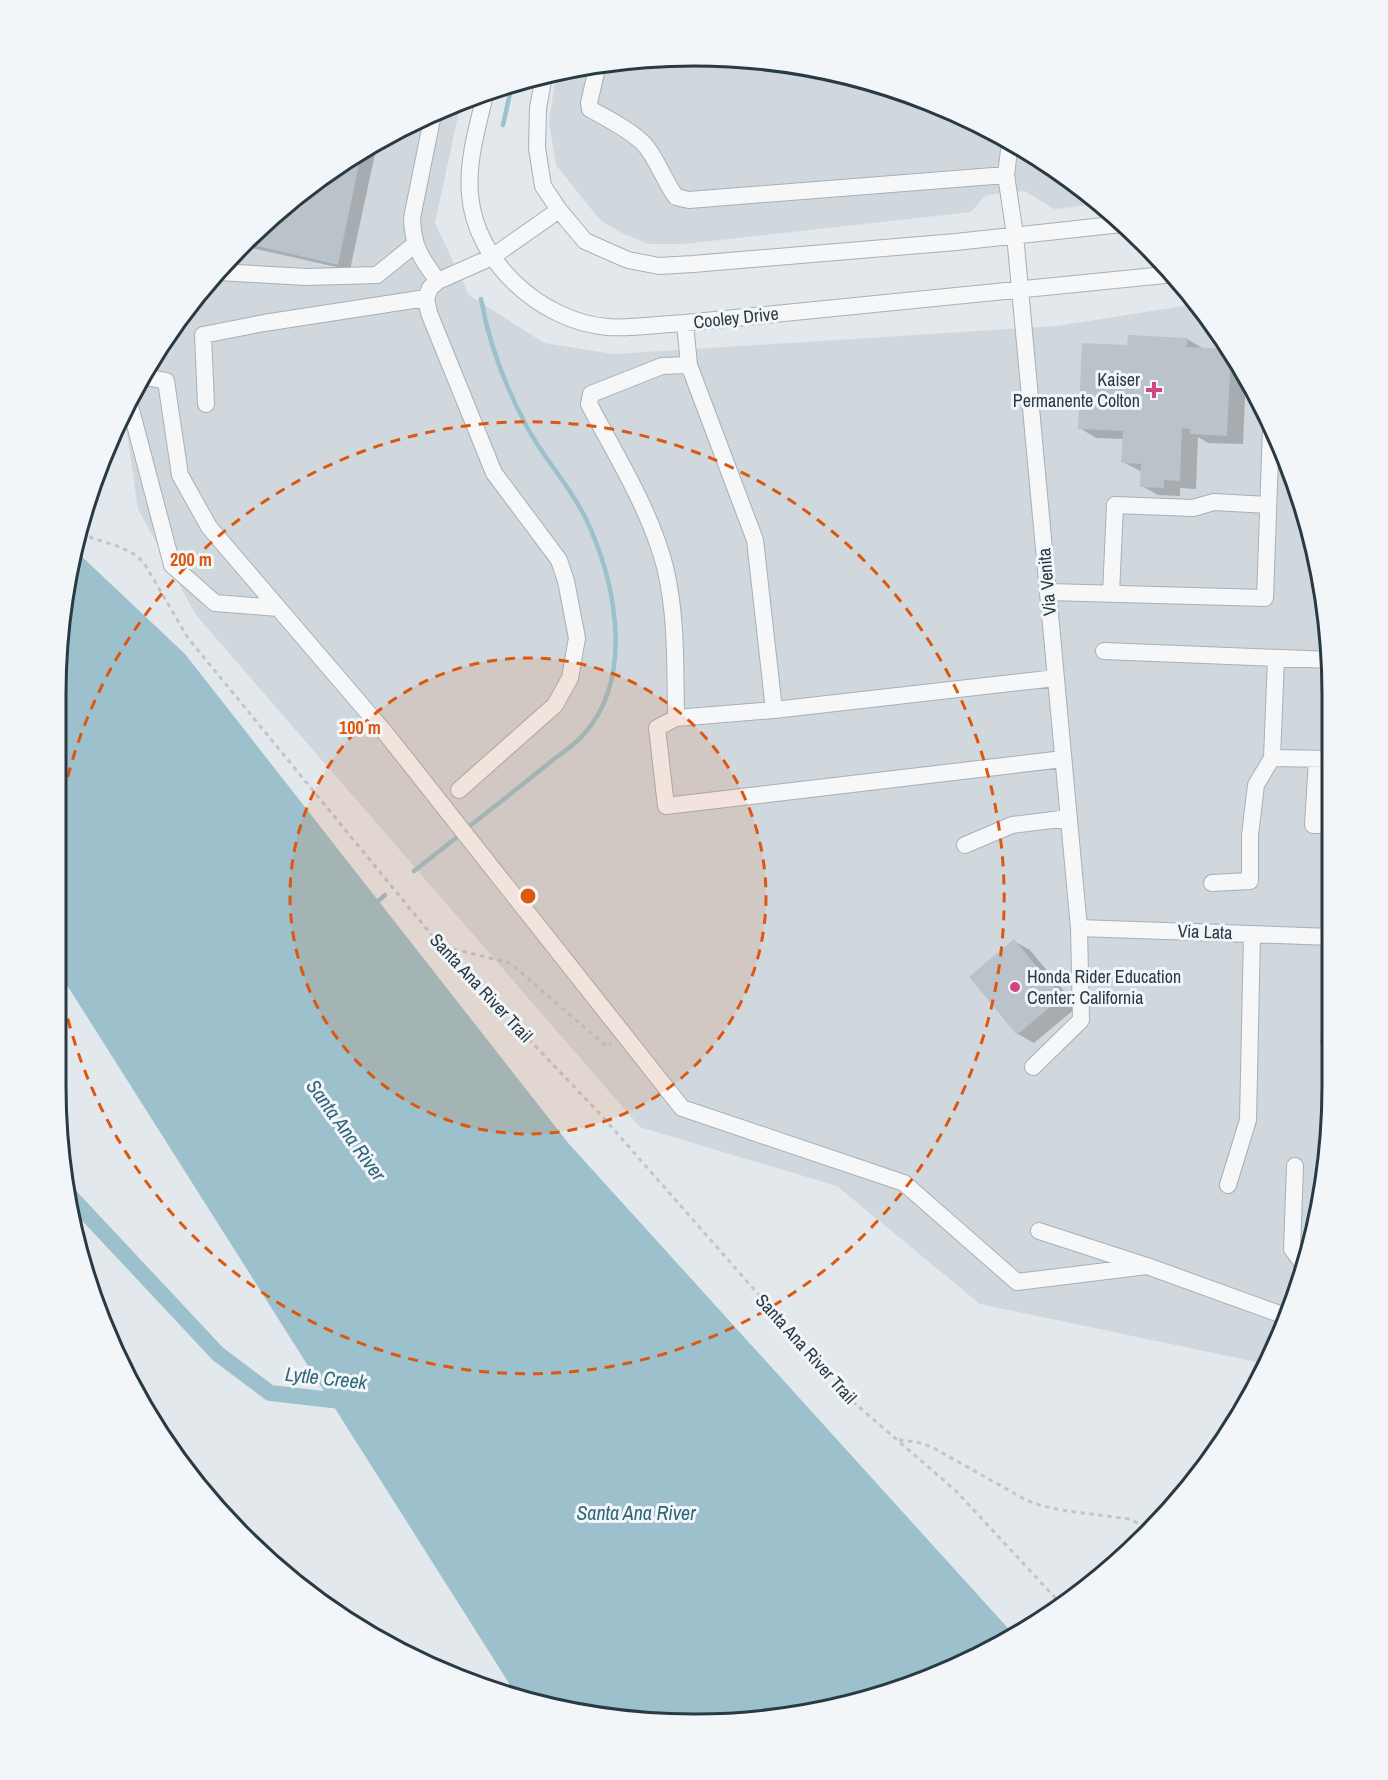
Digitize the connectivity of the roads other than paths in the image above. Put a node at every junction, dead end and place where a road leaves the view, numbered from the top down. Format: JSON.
{"nodes":[{"id":1,"x":596,"y":74,"type":"edge"},
{"id":2,"x":542,"y":84,"type":"edge"},
{"id":3,"x":483,"y":102,"type":"edge"},
{"id":4,"x":432,"y":124,"type":"edge"},
{"id":5,"x":1009,"y":151,"type":"edge"},
{"id":6,"x":1006,"y":174,"type":"junction"},
{"id":7,"x":559,"y":210,"type":"junction"},
{"id":8,"x":1111,"y":225,"type":"edge"},
{"id":9,"x":1015,"y":235,"type":"junction"},
{"id":10,"x":414,"y":245,"type":"junction"},
{"id":11,"x":492,"y":257,"type":"junction"},
{"id":12,"x":229,"y":273,"type":"edge"},
{"id":13,"x":1162,"y":275,"type":"edge"},
{"id":14,"x":438,"y":281,"type":"junction"},
{"id":15,"x":1020,"y":291,"type":"junction"},
{"id":16,"x":426,"y":298,"type":"junction"},
{"id":17,"x":685,"y":323,"type":"junction"},
{"id":18,"x":689,"y":364,"type":"junction"},
{"id":19,"x":151,"y":378,"type":"edge"},
{"id":20,"x":206,"y":404,"type":"dead end"},
{"id":21,"x":132,"y":414,"type":"edge"},
{"id":22,"x":1270,"y":446,"type":"edge"},
{"id":23,"x":1268,"y":505,"type":"junction"},
{"id":24,"x":1048,"y":592,"type":"junction"},
{"id":25,"x":1111,"y":594,"type":"junction"},
{"id":26,"x":278,"y":608,"type":"junction"},
{"id":27,"x":1104,"y":651,"type":"dead end"},
{"id":28,"x":1276,"y":658,"type":"junction"},
{"id":29,"x":1321,"y":660,"type":"edge"},
{"id":30,"x":1056,"y":678,"type":"junction"},
{"id":31,"x":774,"y":710,"type":"junction"},
{"id":32,"x":676,"y":718,"type":"junction"},
{"id":33,"x":1272,"y":758,"type":"junction"},
{"id":34,"x":1063,"y":759,"type":"junction"},
{"id":35,"x":1322,"y":759,"type":"edge"},
{"id":36,"x":1322,"y":771,"type":"edge"},
{"id":37,"x":459,"y":790,"type":"dead end"},
{"id":38,"x":1069,"y":818,"type":"junction"},
{"id":39,"x":1322,"y":825,"type":"edge"},
{"id":40,"x":965,"y":845,"type":"dead end"},
{"id":41,"x":1212,"y":883,"type":"dead end"},
{"id":42,"x":1079,"y":928,"type":"junction"},
{"id":43,"x":1252,"y":934,"type":"junction"},
{"id":44,"x":1322,"y":937,"type":"edge"},
{"id":45,"x":1033,"y":1067,"type":"dead end"},
{"id":46,"x":1295,"y":1166,"type":"dead end"},
{"id":47,"x":1228,"y":1185,"type":"dead end"},
{"id":48,"x":1039,"y":1231,"type":"dead end"},
{"id":49,"x":1298,"y":1258,"type":"edge"},
{"id":50,"x":1147,"y":1266,"type":"junction"},
{"id":51,"x":1279,"y":1314,"type":"edge"}],
"edges":[{"from":1,"to":6,"type":"street"},
{"from":2,"to":7,"type":"street"},
{"from":3,"to":11,"type":"street","name":"Cooley Drive"},
{"from":4,"to":10,"type":"street"},
{"from":5,"to":6,"type":"street","name":"Via Venita"},
{"from":6,"to":9,"type":"street","name":"Via Venita"},
{"from":7,"to":9,"type":"street"},
{"from":7,"to":11,"type":"street"},
{"from":8,"to":9,"type":"street"},
{"from":9,"to":15,"type":"street","name":"Via Venita"},
{"from":10,"to":12,"type":"street"},
{"from":10,"to":14,"type":"street"},
{"from":11,"to":14,"type":"street"},
{"from":11,"to":17,"type":"street","name":"Cooley Drive"},
{"from":13,"to":15,"type":"street","name":"Cooley Drive"},
{"from":14,"to":16,"type":"street"},
{"from":15,"to":17,"type":"street","name":"Cooley Drive"},
{"from":15,"to":24,"type":"street","name":"Via Venita"},
{"from":16,"to":20,"type":"street"},
{"from":16,"to":37,"type":"street"},
{"from":17,"to":18,"type":"street"},
{"from":18,"to":31,"type":"street"},
{"from":18,"to":32,"type":"street"},
{"from":19,"to":26,"type":"street"},
{"from":21,"to":26,"type":"street"},
{"from":22,"to":23,"type":"street"},
{"from":23,"to":25,"type":"street"},
{"from":23,"to":25,"type":"street"},
{"from":24,"to":25,"type":"street"},
{"from":24,"to":30,"type":"street","name":"Via Venita"},
{"from":26,"to":50,"type":"street"},
{"from":27,"to":28,"type":"street"},
{"from":28,"to":29,"type":"street"},
{"from":28,"to":33,"type":"street"},
{"from":30,"to":31,"type":"street"},
{"from":30,"to":34,"type":"street","name":"Via Venita"},
{"from":31,"to":32,"type":"street"},
{"from":32,"to":34,"type":"street"},
{"from":33,"to":35,"type":"street"},
{"from":33,"to":41,"type":"street"},
{"from":34,"to":38,"type":"street","name":"Via Venita"},
{"from":36,"to":39,"type":"street"},
{"from":38,"to":40,"type":"street"},
{"from":38,"to":42,"type":"street","name":"Via Venita"},
{"from":42,"to":43,"type":"street","name":"Via Lata"},
{"from":42,"to":45,"type":"street","name":"Via Venita"},
{"from":43,"to":44,"type":"street","name":"Via Lata"},
{"from":43,"to":47,"type":"street"},
{"from":46,"to":49,"type":"street"},
{"from":48,"to":50,"type":"street"},
{"from":50,"to":51,"type":"street"}]}
